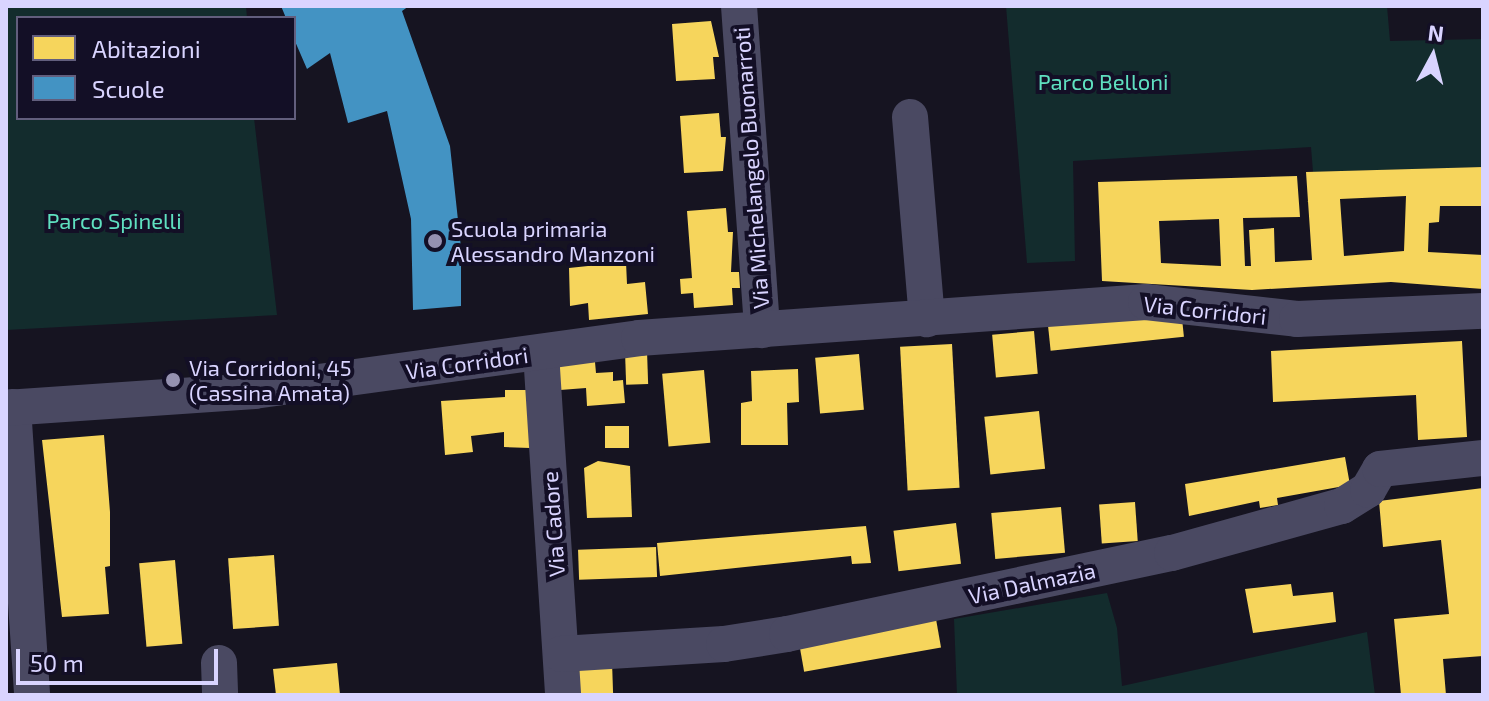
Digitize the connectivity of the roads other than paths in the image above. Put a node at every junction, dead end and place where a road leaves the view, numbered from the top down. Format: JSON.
{"nodes":[{"id":1,"x":739,"y":6,"type":"edge"},
{"id":2,"x":910,"y":117,"type":"dead end"},
{"id":3,"x":1483,"y":311,"type":"edge"},
{"id":4,"x":927,"y":319,"type":"junction"},
{"id":5,"x":762,"y":330,"type":"junction"},
{"id":6,"x":541,"y":353,"type":"junction"},
{"id":7,"x":10,"y":407,"type":"edge"},
{"id":8,"x":1483,"y":458,"type":"edge"},
{"id":9,"x":561,"y":654,"type":"junction"},
{"id":10,"x":32,"y":695,"type":"edge"},
{"id":11,"x":563,"y":695,"type":"edge"}],
"edges":[{"from":1,"to":5,"type":"street","name":"Via Michelangelo Buonarroti"},
{"from":2,"to":4,"type":"street"},
{"from":3,"to":4,"type":"street","name":"Via Corridori"},
{"from":4,"to":5,"type":"street","name":"Via Corridori"},
{"from":5,"to":6,"type":"street","name":"Via Corridori"},
{"from":6,"to":7,"type":"street","name":"Via Corridori"},
{"from":6,"to":9,"type":"street","name":"Via Cadore"},
{"from":7,"to":10,"type":"street"},
{"from":8,"to":9,"type":"street","name":"Via Dalmazia"},
{"from":9,"to":11,"type":"street","name":"Via Cadore"}]}
